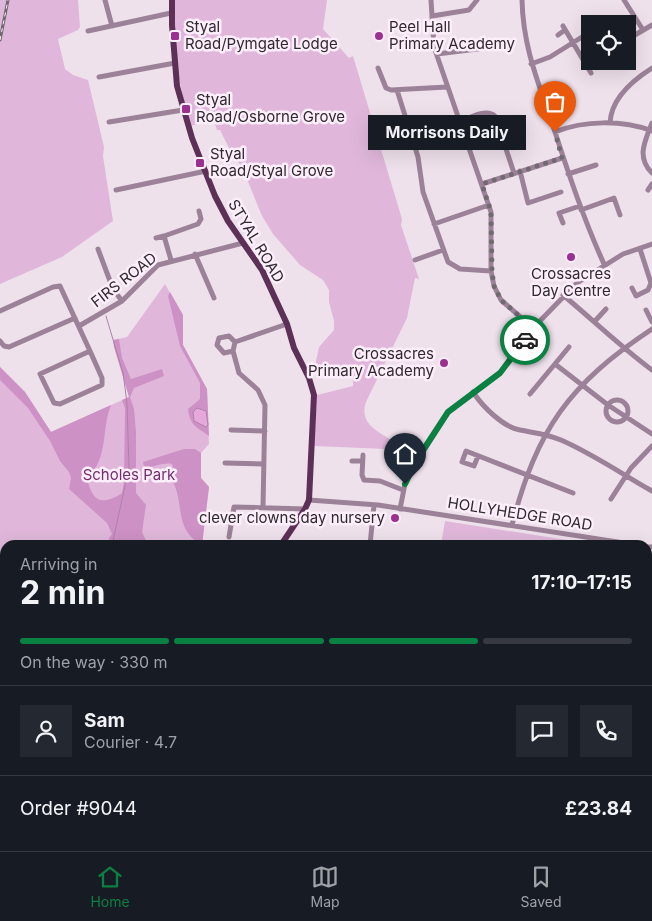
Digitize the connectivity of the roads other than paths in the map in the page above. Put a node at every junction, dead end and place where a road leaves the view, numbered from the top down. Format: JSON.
{"nodes":[{"id":1,"x":105,"y":0,"type":"edge"},
{"id":2,"x":172,"y":0,"type":"edge"},
{"id":3,"x":431,"y":0,"type":"edge"},
{"id":4,"x":477,"y":0,"type":"edge"},
{"id":5,"x":522,"y":0,"type":"edge"},
{"id":6,"x":624,"y":0,"type":"edge"},
{"id":7,"x":171,"y":13,"type":"junction"},
{"id":8,"x":432,"y":16,"type":"junction"},
{"id":9,"x":652,"y":25,"type":"edge"},
{"id":10,"x":112,"y":26,"type":"junction"},
{"id":11,"x":643,"y":30,"type":"junction"},
{"id":12,"x":88,"y":31,"type":"dead end"},
{"id":13,"x":558,"y":35,"type":"dead end"},
{"id":14,"x":636,"y":35,"type":"edge"},
{"id":15,"x":581,"y":37,"type":"edge"},
{"id":16,"x":573,"y":42,"type":"junction"},
{"id":17,"x":485,"y":48,"type":"dead end"},
{"id":18,"x":437,"y":54,"type":"junction"},
{"id":19,"x":175,"y":63,"type":"junction"},
{"id":20,"x":530,"y":64,"type":"junction"},
{"id":21,"x":378,"y":68,"type":"dead end"},
{"id":22,"x":652,"y":68,"type":"edge"},
{"id":23,"x":591,"y":73,"type":"dead end"},
{"id":24,"x":100,"y":77,"type":"dead end"},
{"id":25,"x":447,"y":87,"type":"junction"},
{"id":26,"x":397,"y":90,"type":"junction"},
{"id":27,"x":183,"y":110,"type":"junction"},
{"id":28,"x":109,"y":122,"type":"dead end"},
{"id":29,"x":459,"y":122,"type":"junction"},
{"id":30,"x":610,"y":123,"type":"junction"},
{"id":31,"x":652,"y":123,"type":"edge"},
{"id":32,"x":651,"y":131,"type":"edge"},
{"id":33,"x":555,"y":132,"type":"junction"},
{"id":34,"x":562,"y":158,"type":"junction"},
{"id":35,"x":596,"y":165,"type":"dead end"},
{"id":36,"x":206,"y":171,"type":"junction"},
{"id":37,"x":517,"y":172,"type":"junction"},
{"id":38,"x":652,"y":173,"type":"edge"},
{"id":39,"x":568,"y":174,"type":"junction"},
{"id":40,"x":482,"y":184,"type":"junction"},
{"id":41,"x":652,"y":184,"type":"edge"},
{"id":42,"x":116,"y":190,"type":"dead end"},
{"id":43,"x":648,"y":190,"type":"dead end"},
{"id":44,"x":561,"y":192,"type":"dead end"},
{"id":45,"x":489,"y":205,"type":"junction"},
{"id":46,"x":580,"y":208,"type":"junction"},
{"id":47,"x":199,"y":210,"type":"dead end"},
{"id":48,"x":620,"y":215,"type":"dead end"},
{"id":49,"x":563,"y":223,"type":"dead end"},
{"id":50,"x":434,"y":224,"type":"junction"},
{"id":51,"x":164,"y":236,"type":"junction"},
{"id":52,"x":156,"y":238,"type":"dead end"},
{"id":53,"x":243,"y":243,"type":"junction"},
{"id":54,"x":652,"y":244,"type":"edge"},
{"id":55,"x":640,"y":248,"type":"junction"},
{"id":56,"x":98,"y":249,"type":"dead end"},
{"id":57,"x":443,"y":250,"type":"junction"},
{"id":58,"x":194,"y":254,"type":"junction"},
{"id":59,"x":171,"y":260,"type":"junction"},
{"id":60,"x":414,"y":260,"type":"dead end"},
{"id":61,"x":604,"y":264,"type":"junction"},
{"id":62,"x":492,"y":271,"type":"junction"},
{"id":63,"x":632,"y":288,"type":"dead end"},
{"id":64,"x":563,"y":295,"type":"junction"},
{"id":65,"x":214,"y":298,"type":"dead end"},
{"id":66,"x":122,"y":300,"type":"junction"},
{"id":67,"x":606,"y":309,"type":"dead end"},
{"id":68,"x":646,"y":310,"type":"dead end"},
{"id":69,"x":0,"y":311,"type":"edge"},
{"id":70,"x":75,"y":318,"type":"junction"},
{"id":71,"x":595,"y":321,"type":"junction"},
{"id":72,"x":652,"y":322,"type":"edge"},
{"id":73,"x":287,"y":324,"type":"junction"},
{"id":74,"x":79,"y":326,"type":"junction"},
{"id":75,"x":533,"y":328,"type":"junction"},
{"id":76,"x":652,"y":329,"type":"edge"},
{"id":77,"x":0,"y":341,"type":"edge"},
{"id":78,"x":235,"y":342,"type":"junction"},
{"id":79,"x":569,"y":347,"type":"dead end"},
{"id":80,"x":623,"y":348,"type":"junction"},
{"id":81,"x":90,"y":351,"type":"junction"},
{"id":82,"x":233,"y":351,"type":"junction"},
{"id":83,"x":555,"y":364,"type":"junction"},
{"id":84,"x":652,"y":370,"type":"edge"},
{"id":85,"x":580,"y":385,"type":"junction"},
{"id":86,"x":473,"y":392,"type":"junction"},
{"id":87,"x":530,"y":394,"type":"dead end"},
{"id":88,"x":608,"y":405,"type":"junction"},
{"id":89,"x":626,"y":417,"type":"junction"},
{"id":90,"x":231,"y":430,"type":"dead end"},
{"id":91,"x":265,"y":431,"type":"junction"},
{"id":92,"x":546,"y":434,"type":"junction"},
{"id":93,"x":652,"y":434,"type":"edge"},
{"id":94,"x":652,"y":446,"type":"edge"},
{"id":95,"x":363,"y":455,"type":"dead end"},
{"id":96,"x":478,"y":456,"type":"dead end"},
{"id":97,"x":352,"y":461,"type":"dead end"},
{"id":98,"x":362,"y":461,"type":"junction"},
{"id":99,"x":225,"y":463,"type":"dead end"},
{"id":100,"x":263,"y":464,"type":"junction"},
{"id":101,"x":527,"y":474,"type":"junction"},
{"id":102,"x":626,"y":476,"type":"junction"},
{"id":103,"x":403,"y":490,"type":"junction"},
{"id":104,"x":652,"y":490,"type":"edge"},
{"id":105,"x":573,"y":493,"type":"dead end"},
{"id":106,"x":611,"y":499,"type":"dead end"},
{"id":107,"x":309,"y":500,"type":"junction"},
{"id":108,"x":374,"y":505,"type":"junction"},
{"id":109,"x":263,"y":507,"type":"junction"},
{"id":110,"x":305,"y":509,"type":"junction"},
{"id":111,"x":400,"y":509,"type":"junction"},
{"id":112,"x":512,"y":525,"type":"junction"},
{"id":113,"x":229,"y":536,"type":"dead end"},
{"id":114,"x":284,"y":540,"type":"edge"},
{"id":115,"x":370,"y":540,"type":"edge"},
{"id":116,"x":591,"y":540,"type":"edge"},
{"id":117,"x":635,"y":851,"type":"edge"},
{"id":118,"x":647,"y":851,"type":"edge"}],
"edges":[{"from":1,"to":10,"type":"street"},
{"from":2,"to":7,"type":"main road","name":"STYAL ROAD"},
{"from":3,"to":8,"type":"street"},
{"from":4,"to":8,"type":"street"},
{"from":5,"to":20,"type":"street"},
{"from":6,"to":11,"type":"street"},
{"from":7,"to":10,"type":"street"},
{"from":7,"to":19,"type":"main road","name":"STYAL ROAD"},
{"from":8,"to":18,"type":"street"},
{"from":9,"to":11,"type":"street"},
{"from":10,"to":12,"type":"street"},
{"from":11,"to":14,"type":"street"},
{"from":13,"to":16,"type":"street"},
{"from":15,"to":16,"type":"street"},
{"from":16,"to":20,"type":"street"},
{"from":16,"to":23,"type":"street"},
{"from":17,"to":18,"type":"street"},
{"from":18,"to":25,"type":"street"},
{"from":19,"to":24,"type":"street"},
{"from":19,"to":27,"type":"main road","name":"STYAL ROAD"},
{"from":20,"to":33,"type":"street"},
{"from":21,"to":26,"type":"street"},
{"from":22,"to":30,"type":"street"},
{"from":25,"to":26,"type":"street"},
{"from":25,"to":29,"type":"street"},
{"from":26,"to":50,"type":"street"},
{"from":27,"to":28,"type":"street"},
{"from":27,"to":36,"type":"main road","name":"STYAL ROAD"},
{"from":29,"to":37,"type":"street"},
{"from":29,"to":40,"type":"street"},
{"from":30,"to":32,"type":"street"},
{"from":30,"to":33,"type":"street"},
{"from":31,"to":32,"type":"street"},
{"from":32,"to":38,"type":"street"},
{"from":33,"to":34,"type":"street"},
{"from":34,"to":37,"type":"street"},
{"from":34,"to":39,"type":"street"},
{"from":35,"to":39,"type":"street"},
{"from":36,"to":42,"type":"street"},
{"from":36,"to":53,"type":"main road","name":"STYAL ROAD"},
{"from":37,"to":40,"type":"street"},
{"from":37,"to":44,"type":"street"},
{"from":39,"to":46,"type":"street"},
{"from":40,"to":45,"type":"street"},
{"from":41,"to":43,"type":"street"},
{"from":45,"to":50,"type":"street"},
{"from":45,"to":62,"type":"street"},
{"from":46,"to":48,"type":"street"},
{"from":46,"to":49,"type":"street"},
{"from":46,"to":61,"type":"street"},
{"from":47,"to":51,"type":"street"},
{"from":50,"to":57,"type":"street"},
{"from":51,"to":52,"type":"street"},
{"from":51,"to":59,"type":"street"},
{"from":53,"to":58,"type":"street","name":"FIRS ROAD"},
{"from":53,"to":73,"type":"main road","name":"STYAL ROAD"},
{"from":54,"to":55,"type":"street"},
{"from":55,"to":61,"type":"street"},
{"from":55,"to":63,"type":"street"},
{"from":56,"to":66,"type":"street"},
{"from":57,"to":60,"type":"street"},
{"from":57,"to":62,"type":"street"},
{"from":58,"to":59,"type":"street","name":"FIRS ROAD"},
{"from":58,"to":65,"type":"street"},
{"from":59,"to":66,"type":"street","name":"FIRS ROAD"},
{"from":61,"to":64,"type":"street"},
{"from":62,"to":75,"type":"street"},
{"from":64,"to":71,"type":"street"},
{"from":64,"to":75,"type":"street"},
{"from":66,"to":74,"type":"street","name":"FIRS ROAD"},
{"from":67,"to":71,"type":"street"},
{"from":68,"to":72,"type":"street"},
{"from":69,"to":70,"type":"street"},
{"from":70,"to":74,"type":"street"},
{"from":70,"to":77,"type":"street"},
{"from":71,"to":80,"type":"street"},
{"from":73,"to":78,"type":"street"},
{"from":73,"to":107,"type":"main road","name":"STYAL ROAD"},
{"from":74,"to":81,"type":"street"},
{"from":75,"to":86,"type":"street"},
{"from":76,"to":80,"type":"street"},
{"from":78,"to":82,"type":"street"},
{"from":78,"to":82,"type":"street"},
{"from":79,"to":83,"type":"street"},
{"from":80,"to":84,"type":"street"},
{"from":80,"to":85,"type":"street"},
{"from":81,"to":81,"type":"street"},
{"from":82,"to":91,"type":"street"},
{"from":83,"to":85,"type":"street"},
{"from":83,"to":87,"type":"street"},
{"from":85,"to":88,"type":"street"},
{"from":85,"to":92,"type":"street"},
{"from":86,"to":92,"type":"street"},
{"from":86,"to":103,"type":"street"},
{"from":88,"to":89,"type":"street"},
{"from":88,"to":89,"type":"street"},
{"from":88,"to":89,"type":"street"},
{"from":89,"to":93,"type":"street"},
{"from":90,"to":91,"type":"street"},
{"from":91,"to":100,"type":"street"},
{"from":92,"to":101,"type":"street"},
{"from":92,"to":102,"type":"street"},
{"from":94,"to":102,"type":"street"},
{"from":95,"to":98,"type":"street"},
{"from":96,"to":101,"type":"street"},
{"from":97,"to":98,"type":"street"},
{"from":98,"to":103,"type":"street"},
{"from":99,"to":100,"type":"street"},
{"from":100,"to":109,"type":"street"},
{"from":101,"to":105,"type":"street"},
{"from":101,"to":112,"type":"street"},
{"from":102,"to":104,"type":"street"},
{"from":102,"to":106,"type":"street"},
{"from":103,"to":111,"type":"street"},
{"from":107,"to":108,"type":"street","name":"HOLLYHEDGE ROAD"},
{"from":107,"to":110,"type":"main road","name":"STYAL ROAD"},
{"from":108,"to":111,"type":"street","name":"HOLLYHEDGE ROAD"},
{"from":108,"to":115,"type":"street"},
{"from":109,"to":110,"type":"street"},
{"from":109,"to":113,"type":"street"},
{"from":110,"to":114,"type":"main road","name":"STYAL ROAD"},
{"from":111,"to":112,"type":"street","name":"HOLLYHEDGE ROAD"},
{"from":112,"to":116,"type":"street","name":"HOLLYHEDGE ROAD"},
{"from":117,"to":118,"type":"main road"}]}
